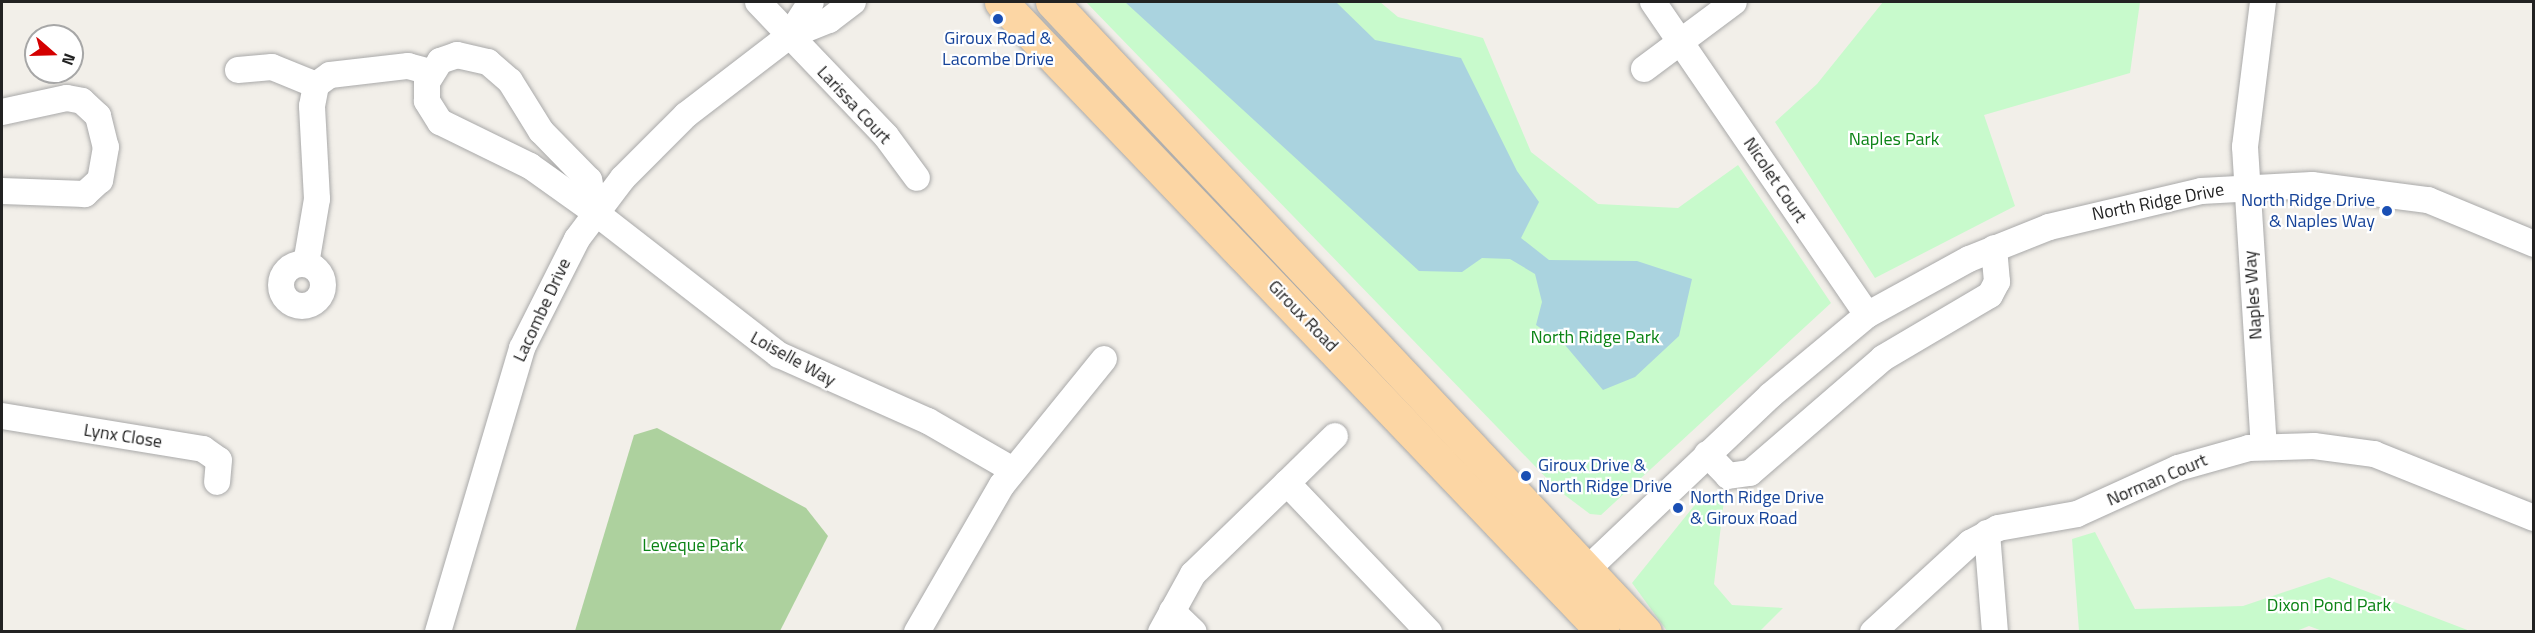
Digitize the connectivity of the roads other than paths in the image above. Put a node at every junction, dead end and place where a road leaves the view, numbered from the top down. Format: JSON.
{"nodes":[{"id":1,"x":758,"y":2,"type":"edge"},
{"id":2,"x":811,"y":2,"type":"edge"},
{"id":3,"x":853,"y":2,"type":"edge"},
{"id":4,"x":1001,"y":2,"type":"edge"},
{"id":5,"x":1052,"y":2,"type":"edge"},
{"id":6,"x":1653,"y":2,"type":"edge"},
{"id":7,"x":1734,"y":2,"type":"edge"},
{"id":8,"x":2263,"y":2,"type":"edge"},
{"id":9,"x":789,"y":36,"type":"junction"},
{"id":10,"x":1683,"y":45,"type":"junction"},
{"id":11,"x":1644,"y":69,"type":"dead end"},
{"id":12,"x":238,"y":70,"type":"dead end"},
{"id":13,"x":430,"y":72,"type":"junction"},
{"id":14,"x":316,"y":85,"type":"junction"},
{"id":15,"x":2,"y":112,"type":"edge"},
{"id":16,"x":917,"y":178,"type":"dead end"},
{"id":17,"x":2246,"y":186,"type":"junction"},
{"id":18,"x":2,"y":191,"type":"edge"},
{"id":19,"x":596,"y":213,"type":"junction"},
{"id":20,"x":2534,"y":244,"type":"edge"},
{"id":21,"x":1994,"y":248,"type":"junction"},
{"id":22,"x":306,"y":264,"type":"dead end"},
{"id":23,"x":1867,"y":315,"type":"junction"},
{"id":24,"x":1104,"y":359,"type":"dead end"},
{"id":25,"x":2,"y":416,"type":"edge"},
{"id":26,"x":1335,"y":436,"type":"dead end"},
{"id":27,"x":2264,"y":446,"type":"junction"},
{"id":28,"x":1707,"y":454,"type":"junction"},
{"id":29,"x":1013,"y":470,"type":"junction"},
{"id":30,"x":217,"y":482,"type":"dead end"},
{"id":31,"x":1287,"y":483,"type":"junction"},
{"id":32,"x":2534,"y":518,"type":"edge"},
{"id":33,"x":1987,"y":533,"type":"junction"},
{"id":34,"x":1589,"y":567,"type":"junction"},
{"id":35,"x":1565,"y":590,"type":"junction"},
{"id":36,"x":1166,"y":622,"type":"edge"},
{"id":37,"x":438,"y":632,"type":"edge"},
{"id":38,"x":917,"y":632,"type":"edge"},
{"id":39,"x":1194,"y":632,"type":"edge"},
{"id":40,"x":1429,"y":632,"type":"edge"},
{"id":41,"x":1603,"y":632,"type":"edge"},
{"id":42,"x":1645,"y":632,"type":"edge"},
{"id":43,"x":1873,"y":632,"type":"edge"},
{"id":44,"x":1995,"y":632,"type":"edge"}],
"edges":[{"from":1,"to":9,"type":"street"},
{"from":2,"to":9,"type":"street","name":"Lacombe Drive"},
{"from":3,"to":9,"type":"street","name":"Lacombe Drive"},
{"from":4,"to":35,"type":"main road","name":"Giroux Road"},
{"from":5,"to":34,"type":"main road","name":"Giroux Road"},
{"from":6,"to":10,"type":"street","name":"Nicolet Court"},
{"from":7,"to":10,"type":"street"},
{"from":8,"to":17,"type":"street","name":"Naples Way"},
{"from":9,"to":16,"type":"street","name":"Larissa Court"},
{"from":9,"to":19,"type":"street","name":"Lacombe Drive"},
{"from":10,"to":11,"type":"street"},
{"from":10,"to":23,"type":"street","name":"Nicolet Court"},
{"from":12,"to":14,"type":"street"},
{"from":13,"to":14,"type":"street"},
{"from":13,"to":19,"type":"street","name":"Loiselle Way"},
{"from":13,"to":19,"type":"street"},
{"from":14,"to":22,"type":"street"},
{"from":15,"to":18,"type":"street"},
{"from":17,"to":20,"type":"street","name":"North Ridge Drive"},
{"from":17,"to":21,"type":"street","name":"North Ridge Drive"},
{"from":17,"to":27,"type":"street","name":"Naples Way"},
{"from":19,"to":29,"type":"street","name":"Loiselle Way"},
{"from":19,"to":37,"type":"street","name":"Lacombe Drive"},
{"from":21,"to":23,"type":"street","name":"North Ridge Drive"},
{"from":21,"to":28,"type":"street"},
{"from":23,"to":28,"type":"street","name":"North Ridge Drive"},
{"from":24,"to":29,"type":"street"},
{"from":25,"to":30,"type":"street","name":"Lynx Close"},
{"from":26,"to":31,"type":"street"},
{"from":27,"to":32,"type":"street","name":"Norman Court"},
{"from":27,"to":33,"type":"street","name":"Norman Court"},
{"from":28,"to":34,"type":"street","name":"North Ridge Drive"},
{"from":29,"to":38,"type":"street"},
{"from":31,"to":36,"type":"street"},
{"from":31,"to":40,"type":"street"},
{"from":33,"to":43,"type":"street","name":"Norman Court"},
{"from":33,"to":44,"type":"street"},
{"from":34,"to":35,"type":"street","name":"North Ridge Drive"},
{"from":34,"to":42,"type":"main road","name":"Giroux Road"},
{"from":35,"to":41,"type":"main road","name":"Giroux Road"},
{"from":36,"to":39,"type":"street"}]}
